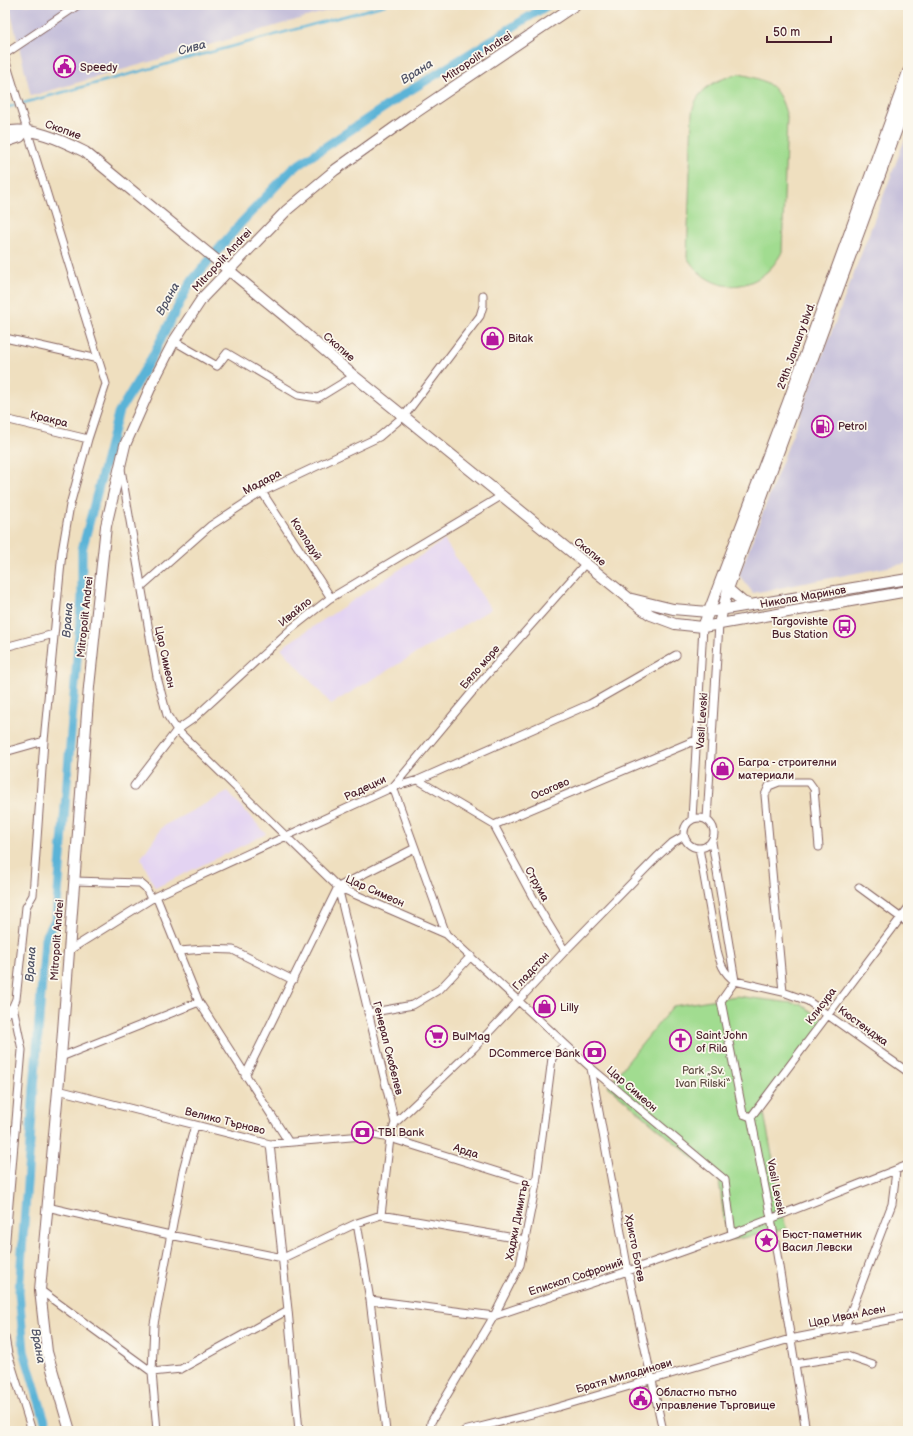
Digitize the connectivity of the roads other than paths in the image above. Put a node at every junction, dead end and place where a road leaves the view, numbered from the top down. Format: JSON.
{"nodes":[{"id":1,"x":78,"y":5,"type":"edge"},
{"id":2,"x":575,"y":5,"type":"edge"},
{"id":3,"x":5,"y":54,"type":"edge"},
{"id":4,"x":5,"y":59,"type":"edge"},
{"id":5,"x":908,"y":72,"type":"edge"},
{"id":6,"x":8,"y":75,"type":"edge"},
{"id":7,"x":908,"y":99,"type":"edge"},
{"id":8,"x":26,"y":130,"type":"junction"},
{"id":9,"x":5,"y":132,"type":"edge"},
{"id":10,"x":5,"y":142,"type":"edge"},
{"id":11,"x":225,"y":267,"type":"junction"},
{"id":12,"x":483,"y":295,"type":"dead end"},
{"id":13,"x":5,"y":338,"type":"edge"},
{"id":14,"x":174,"y":341,"type":"junction"},
{"id":15,"x":98,"y":359,"type":"junction"},
{"id":16,"x":354,"y":376,"type":"junction"},
{"id":17,"x":405,"y":415,"type":"junction"},
{"id":18,"x":5,"y":419,"type":"edge"},
{"id":19,"x":88,"y":439,"type":"junction"},
{"id":20,"x":120,"y":465,"type":"junction"},
{"id":21,"x":262,"y":492,"type":"junction"},
{"id":22,"x":503,"y":495,"type":"junction"},
{"id":23,"x":584,"y":564,"type":"junction"},
{"id":24,"x":908,"y":578,"type":"edge"},
{"id":25,"x":142,"y":587,"type":"junction"},
{"id":26,"x":728,"y":589,"type":"junction"},
{"id":27,"x":908,"y":591,"type":"edge"},
{"id":28,"x":331,"y":598,"type":"junction"},
{"id":29,"x":628,"y":598,"type":"junction"},
{"id":30,"x":751,"y":605,"type":"junction"},
{"id":31,"x":721,"y":610,"type":"junction"},
{"id":32,"x":708,"y":612,"type":"junction"},
{"id":33,"x":719,"y":624,"type":"junction"},
{"id":34,"x":703,"y":627,"type":"junction"},
{"id":35,"x":54,"y":634,"type":"junction"},
{"id":36,"x":5,"y":647,"type":"edge"},
{"id":37,"x":676,"y":655,"type":"dead end"},
{"id":38,"x":177,"y":730,"type":"junction"},
{"id":39,"x":696,"y":740,"type":"junction"},
{"id":40,"x":44,"y":741,"type":"junction"},
{"id":41,"x":5,"y":752,"type":"edge"},
{"id":42,"x":418,"y":780,"type":"junction"},
{"id":43,"x":134,"y":786,"type":"dead end"},
{"id":44,"x":393,"y":786,"type":"junction"},
{"id":45,"x":692,"y":819,"type":"junction"},
{"id":46,"x":707,"y":819,"type":"junction"},
{"id":47,"x":494,"y":825,"type":"junction"},
{"id":48,"x":286,"y":834,"type":"junction"},
{"id":49,"x":684,"y":836,"type":"junction"},
{"id":50,"x":712,"y":842,"type":"junction"},
{"id":51,"x":819,"y":847,"type":"dead end"},
{"id":52,"x":415,"y":848,"type":"junction"},
{"id":53,"x":699,"y":848,"type":"junction"},
{"id":54,"x":74,"y":881,"type":"junction"},
{"id":55,"x":338,"y":887,"type":"junction"},
{"id":56,"x":859,"y":887,"type":"dead end"},
{"id":57,"x":153,"y":897,"type":"junction"},
{"id":58,"x":908,"y":908,"type":"edge"},
{"id":59,"x":901,"y":918,"type":"junction"},
{"id":60,"x":908,"y":923,"type":"edge"},
{"id":61,"x":446,"y":934,"type":"junction"},
{"id":62,"x":68,"y":951,"type":"junction"},
{"id":63,"x":179,"y":951,"type":"junction"},
{"id":64,"x":565,"y":951,"type":"junction"},
{"id":65,"x":471,"y":956,"type":"junction"},
{"id":66,"x":293,"y":980,"type":"junction"},
{"id":67,"x":734,"y":981,"type":"junction"},
{"id":68,"x":783,"y":992,"type":"junction"},
{"id":69,"x":519,"y":1000,"type":"junction"},
{"id":70,"x":200,"y":1002,"type":"junction"},
{"id":71,"x":13,"y":1006,"type":"junction"},
{"id":72,"x":368,"y":1013,"type":"junction"},
{"id":73,"x":828,"y":1014,"type":"junction"},
{"id":74,"x":5,"y":1016,"type":"edge"},
{"id":75,"x":565,"y":1044,"type":"junction"},
{"id":76,"x":61,"y":1057,"type":"junction"},
{"id":77,"x":591,"y":1068,"type":"junction"},
{"id":78,"x":908,"y":1072,"type":"edge"},
{"id":79,"x":245,"y":1076,"type":"junction"},
{"id":80,"x":58,"y":1090,"type":"junction"},
{"id":81,"x":751,"y":1117,"type":"junction"},
{"id":82,"x":395,"y":1123,"type":"junction"},
{"id":83,"x":195,"y":1125,"type":"junction"},
{"id":84,"x":390,"y":1138,"type":"junction"},
{"id":85,"x":288,"y":1141,"type":"junction"},
{"id":86,"x":270,"y":1144,"type":"junction"},
{"id":87,"x":908,"y":1165,"type":"edge"},
{"id":88,"x":896,"y":1171,"type":"junction"},
{"id":89,"x":536,"y":1184,"type":"junction"},
{"id":90,"x":47,"y":1207,"type":"junction"},
{"id":91,"x":381,"y":1215,"type":"junction"},
{"id":92,"x":771,"y":1218,"type":"junction"},
{"id":93,"x":358,"y":1223,"type":"junction"},
{"id":94,"x":732,"y":1234,"type":"junction"},
{"id":95,"x":170,"y":1235,"type":"junction"},
{"id":96,"x":526,"y":1240,"type":"junction"},
{"id":97,"x":5,"y":1250,"type":"edge"},
{"id":98,"x":283,"y":1258,"type":"junction"},
{"id":99,"x":628,"y":1271,"type":"junction"},
{"id":100,"x":40,"y":1290,"type":"junction"},
{"id":101,"x":370,"y":1300,"type":"junction"},
{"id":102,"x":288,"y":1310,"type":"junction"},
{"id":103,"x":494,"y":1316,"type":"junction"},
{"id":104,"x":908,"y":1316,"type":"edge"},
{"id":105,"x":845,"y":1327,"type":"junction"},
{"id":106,"x":5,"y":1337,"type":"edge"},
{"id":107,"x":790,"y":1339,"type":"junction"},
{"id":108,"x":795,"y":1364,"type":"junction"},
{"id":109,"x":873,"y":1365,"type":"dead end"},
{"id":110,"x":152,"y":1372,"type":"junction"},
{"id":111,"x":652,"y":1380,"type":"junction"},
{"id":112,"x":32,"y":1431,"type":"edge"},
{"id":113,"x":70,"y":1431,"type":"edge"},
{"id":114,"x":157,"y":1431,"type":"edge"},
{"id":115,"x":299,"y":1431,"type":"edge"},
{"id":116,"x":386,"y":1431,"type":"edge"},
{"id":117,"x":430,"y":1431,"type":"edge"},
{"id":118,"x":464,"y":1431,"type":"edge"},
{"id":119,"x":663,"y":1431,"type":"edge"},
{"id":120,"x":806,"y":1431,"type":"edge"}],
"edges":[{"from":1,"to":3,"type":"street"},
{"from":2,"to":11,"type":"street","name":"Mitropolit Andrei"},
{"from":4,"to":6,"type":"street"},
{"from":5,"to":32,"type":"street","name":"29th. January blvd."},
{"from":6,"to":8,"type":"street"},
{"from":7,"to":26,"type":"street","name":"29th. January blvd."},
{"from":8,"to":9,"type":"street"},
{"from":8,"to":10,"type":"street"},
{"from":8,"to":11,"type":"street","name":"Скопие"},
{"from":8,"to":15,"type":"street"},
{"from":11,"to":14,"type":"street","name":"Mitropolit Andrei"},
{"from":11,"to":16,"type":"street","name":"Скопие"},
{"from":12,"to":17,"type":"street","name":"Мадара"},
{"from":13,"to":15,"type":"street"},
{"from":14,"to":16,"type":"street"},
{"from":14,"to":20,"type":"street","name":"Mitropolit Andrei"},
{"from":15,"to":19,"type":"street"},
{"from":16,"to":17,"type":"street","name":"Скопие"},
{"from":17,"to":21,"type":"street","name":"Мадара"},
{"from":17,"to":22,"type":"street","name":"Скопие"},
{"from":18,"to":19,"type":"street","name":"Кракра"},
{"from":19,"to":35,"type":"street"},
{"from":20,"to":25,"type":"street","name":"Цар Симеон"},
{"from":20,"to":54,"type":"street","name":"Mitropolit Andrei"},
{"from":21,"to":25,"type":"street","name":"Мадара"},
{"from":21,"to":28,"type":"street","name":"Козлодуй"},
{"from":22,"to":23,"type":"street","name":"Скопие"},
{"from":22,"to":28,"type":"street","name":"Ивайло"},
{"from":23,"to":29,"type":"street","name":"Скопие"},
{"from":23,"to":44,"type":"street","name":"Бяло море"},
{"from":24,"to":30,"type":"street","name":"Никола Маринов"},
{"from":25,"to":38,"type":"street","name":"Цар Симеон"},
{"from":26,"to":30,"type":"street"},
{"from":26,"to":31,"type":"street","name":"29th. January blvd."},
{"from":27,"to":33,"type":"street","name":"Никола Маринов"},
{"from":28,"to":38,"type":"street","name":"Ивайло"},
{"from":29,"to":32,"type":"street","name":"Скопие"},
{"from":29,"to":34,"type":"street","name":"Скопие"},
{"from":30,"to":31,"type":"street","name":"Никола Маринов"},
{"from":31,"to":32,"type":"street","name":"Никола Маринов"},
{"from":31,"to":33,"type":"street","name":"29th. January blvd."},
{"from":32,"to":34,"type":"street","name":"29th. January blvd."},
{"from":33,"to":34,"type":"street","name":"Никола Маринов"},
{"from":33,"to":46,"type":"street","name":"Vasil Levski"},
{"from":34,"to":39,"type":"street","name":"Vasil Levski"},
{"from":35,"to":36,"type":"street"},
{"from":35,"to":40,"type":"street"},
{"from":37,"to":42,"type":"street","name":"Радецки"},
{"from":38,"to":43,"type":"street","name":"Ивайло"},
{"from":38,"to":48,"type":"street","name":"Цар Симеон"},
{"from":39,"to":45,"type":"street","name":"Vasil Levski"},
{"from":39,"to":47,"type":"street","name":"Осогово"},
{"from":40,"to":41,"type":"street"},
{"from":40,"to":71,"type":"street"},
{"from":42,"to":44,"type":"street","name":"Радецки"},
{"from":42,"to":47,"type":"street"},
{"from":44,"to":48,"type":"street","name":"Радецки"},
{"from":44,"to":52,"type":"street"},
{"from":45,"to":46,"type":"street"},
{"from":45,"to":49,"type":"street"},
{"from":46,"to":50,"type":"street"},
{"from":47,"to":64,"type":"street","name":"Струма"},
{"from":48,"to":55,"type":"street","name":"Цар Симеон"},
{"from":48,"to":57,"type":"street","name":"Радецки"},
{"from":49,"to":53,"type":"street"},
{"from":49,"to":64,"type":"street","name":"Гладстон"},
{"from":50,"to":53,"type":"street"},
{"from":50,"to":67,"type":"street"},
{"from":51,"to":68,"type":"street"},
{"from":52,"to":55,"type":"street"},
{"from":52,"to":61,"type":"street"},
{"from":53,"to":67,"type":"street"},
{"from":54,"to":57,"type":"street"},
{"from":54,"to":62,"type":"street","name":"Mitropolit Andrei"},
{"from":55,"to":61,"type":"street","name":"Цар Симеон"},
{"from":55,"to":66,"type":"street"},
{"from":55,"to":72,"type":"street","name":"Генерал Скобелев"},
{"from":56,"to":59,"type":"street"},
{"from":57,"to":62,"type":"street","name":"Радецки"},
{"from":57,"to":63,"type":"street"},
{"from":58,"to":59,"type":"street","name":"Клисура"},
{"from":59,"to":60,"type":"street"},
{"from":59,"to":73,"type":"street","name":"Клисура"},
{"from":61,"to":65,"type":"street","name":"Цар Симеон"},
{"from":62,"to":76,"type":"street","name":"Mitropolit Andrei"},
{"from":63,"to":66,"type":"street"},
{"from":63,"to":70,"type":"street"},
{"from":64,"to":69,"type":"street","name":"Гладстон"},
{"from":65,"to":69,"type":"street","name":"Цар Симеон"},
{"from":65,"to":72,"type":"street"},
{"from":66,"to":79,"type":"street"},
{"from":67,"to":68,"type":"street","name":"Кюстенджа"},
{"from":67,"to":81,"type":"street","name":"Vasil Levski"},
{"from":68,"to":73,"type":"street","name":"Кюстенджа"},
{"from":69,"to":75,"type":"street","name":"Цар Симеон"},
{"from":69,"to":82,"type":"street","name":"Гладстон"},
{"from":70,"to":76,"type":"street"},
{"from":70,"to":79,"type":"street"},
{"from":71,"to":74,"type":"street"},
{"from":71,"to":97,"type":"street"},
{"from":72,"to":82,"type":"street","name":"Генерал Скобелев"},
{"from":73,"to":78,"type":"street","name":"Кюстенджа"},
{"from":73,"to":81,"type":"street","name":"Клисура"},
{"from":75,"to":77,"type":"street","name":"Цар Симеон"},
{"from":75,"to":89,"type":"street","name":"Хаджи Димитър"},
{"from":76,"to":80,"type":"street","name":"Mitropolit Andrei"},
{"from":77,"to":94,"type":"street","name":"Цар Симеон"},
{"from":77,"to":99,"type":"street","name":"Христо Ботев"},
{"from":79,"to":85,"type":"street"},
{"from":80,"to":83,"type":"street","name":"Велико Търново"},
{"from":80,"to":90,"type":"street","name":"Mitropolit Andrei"},
{"from":81,"to":92,"type":"street","name":"Vasil Levski"},
{"from":82,"to":84,"type":"street"},
{"from":83,"to":86,"type":"street","name":"Велико Търново"},
{"from":83,"to":95,"type":"street"},
{"from":84,"to":85,"type":"street","name":"Велико Търново"},
{"from":84,"to":89,"type":"street","name":"Арда"},
{"from":84,"to":91,"type":"street"},
{"from":85,"to":86,"type":"street","name":"Велико Търново"},
{"from":86,"to":98,"type":"street"},
{"from":87,"to":88,"type":"street"},
{"from":88,"to":92,"type":"street"},
{"from":88,"to":105,"type":"street"},
{"from":89,"to":96,"type":"street","name":"Хаджи Димитър"},
{"from":90,"to":95,"type":"street"},
{"from":90,"to":100,"type":"street","name":"Mitropolit Andrei"},
{"from":91,"to":93,"type":"street"},
{"from":91,"to":96,"type":"street"},
{"from":92,"to":94,"type":"street","name":"Епископ Софроний"},
{"from":92,"to":107,"type":"street","name":"Vasil Levski"},
{"from":93,"to":98,"type":"street"},
{"from":93,"to":101,"type":"street"},
{"from":94,"to":99,"type":"street","name":"Епископ Софроний"},
{"from":95,"to":98,"type":"street"},
{"from":95,"to":110,"type":"street"},
{"from":96,"to":103,"type":"street","name":"Хаджи Димитър"},
{"from":98,"to":102,"type":"street"},
{"from":99,"to":103,"type":"street","name":"Епископ Софроний"},
{"from":99,"to":111,"type":"street","name":"Христо Ботев"},
{"from":100,"to":110,"type":"street"},
{"from":100,"to":113,"type":"street","name":"Mitropolit Andrei"},
{"from":101,"to":103,"type":"street"},
{"from":101,"to":116,"type":"street"},
{"from":102,"to":110,"type":"street"},
{"from":102,"to":115,"type":"street"},
{"from":103,"to":117,"type":"street","name":"Хаджи Димитър"},
{"from":104,"to":105,"type":"street","name":"Цар Иван Асен"},
{"from":105,"to":107,"type":"street","name":"Цар Иван Асен"},
{"from":106,"to":112,"type":"street"},
{"from":107,"to":108,"type":"street","name":"Vasil Levski"},
{"from":107,"to":111,"type":"street","name":"Братя Миладинови"},
{"from":108,"to":109,"type":"street"},
{"from":108,"to":120,"type":"street","name":"Vasil Levski"},
{"from":110,"to":114,"type":"street"},
{"from":111,"to":118,"type":"street","name":"Братя Миладинови"},
{"from":111,"to":119,"type":"street","name":"Христо Ботев"}]}
